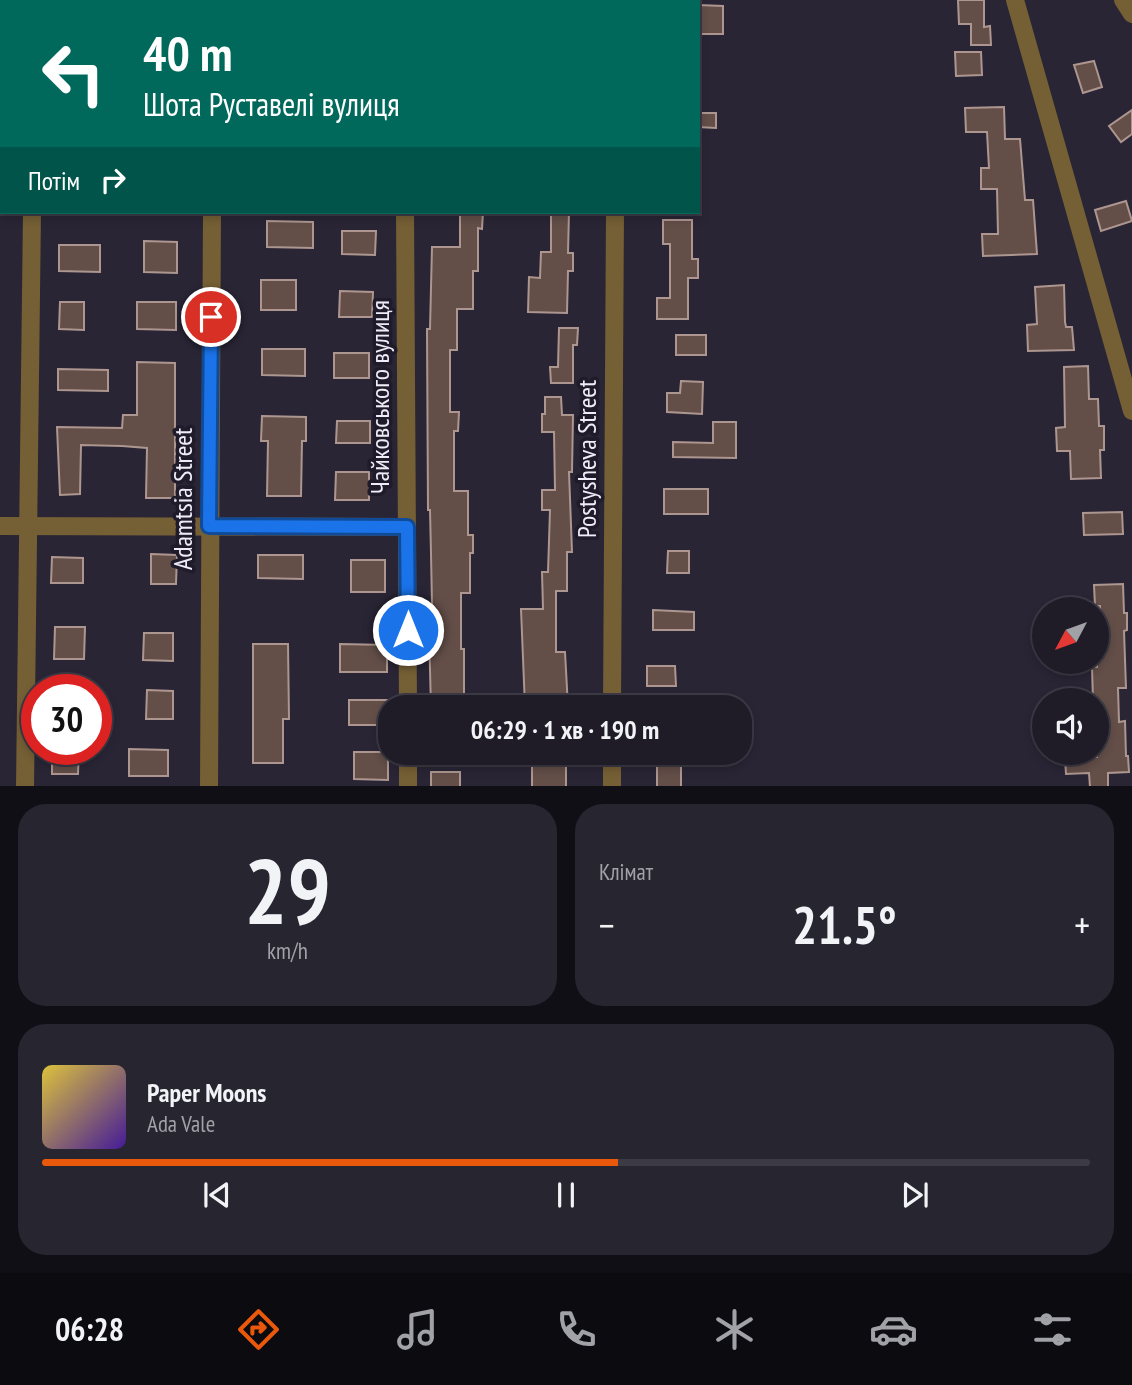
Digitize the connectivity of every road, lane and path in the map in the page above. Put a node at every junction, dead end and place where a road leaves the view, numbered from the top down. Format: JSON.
{"nodes":[{"id":1,"x":1015,"y":0,"type":"edge"},
{"id":2,"x":1123,"y":0,"type":"edge"},
{"id":3,"x":1132,"y":13,"type":"edge"},
{"id":4,"x":32,"y":214,"type":"edge"},
{"id":5,"x":212,"y":214,"type":"edge"},
{"id":6,"x":405,"y":214,"type":"edge"},
{"id":7,"x":615,"y":214,"type":"edge"},
{"id":8,"x":1132,"y":411,"type":"edge"},
{"id":9,"x":0,"y":526,"type":"edge"},
{"id":10,"x":209,"y":526,"type":"junction"},
{"id":11,"x":27,"y":527,"type":"junction"},
{"id":12,"x":407,"y":527,"type":"junction"},
{"id":13,"x":408,"y":695,"type":"edge"},
{"id":14,"x":612,"y":695,"type":"edge"},
{"id":15,"x":408,"y":765,"type":"edge"},
{"id":16,"x":612,"y":765,"type":"edge"},
{"id":17,"x":24,"y":786,"type":"edge"},
{"id":18,"x":209,"y":786,"type":"edge"},
{"id":19,"x":408,"y":786,"type":"edge"},
{"id":20,"x":612,"y":786,"type":"edge"}],
"edges":[{"from":1,"to":8,"type":"street"},
{"from":2,"to":3,"type":"street"},
{"from":4,"to":11,"type":"street"},
{"from":5,"to":10,"type":"street","name":"Adamtsia Street"},
{"from":6,"to":12,"type":"street","name":"Чайковського вулиця"},
{"from":7,"to":14,"type":"street","name":"Postysheva Street"},
{"from":9,"to":11,"type":"street"},
{"from":10,"to":11,"type":"street"},
{"from":10,"to":12,"type":"street"},
{"from":10,"to":18,"type":"street","name":"Adamtsia Street"},
{"from":11,"to":17,"type":"street"},
{"from":12,"to":13,"type":"street","name":"Чайковського вулиця"},
{"from":15,"to":19,"type":"street"},
{"from":16,"to":20,"type":"street"}]}
